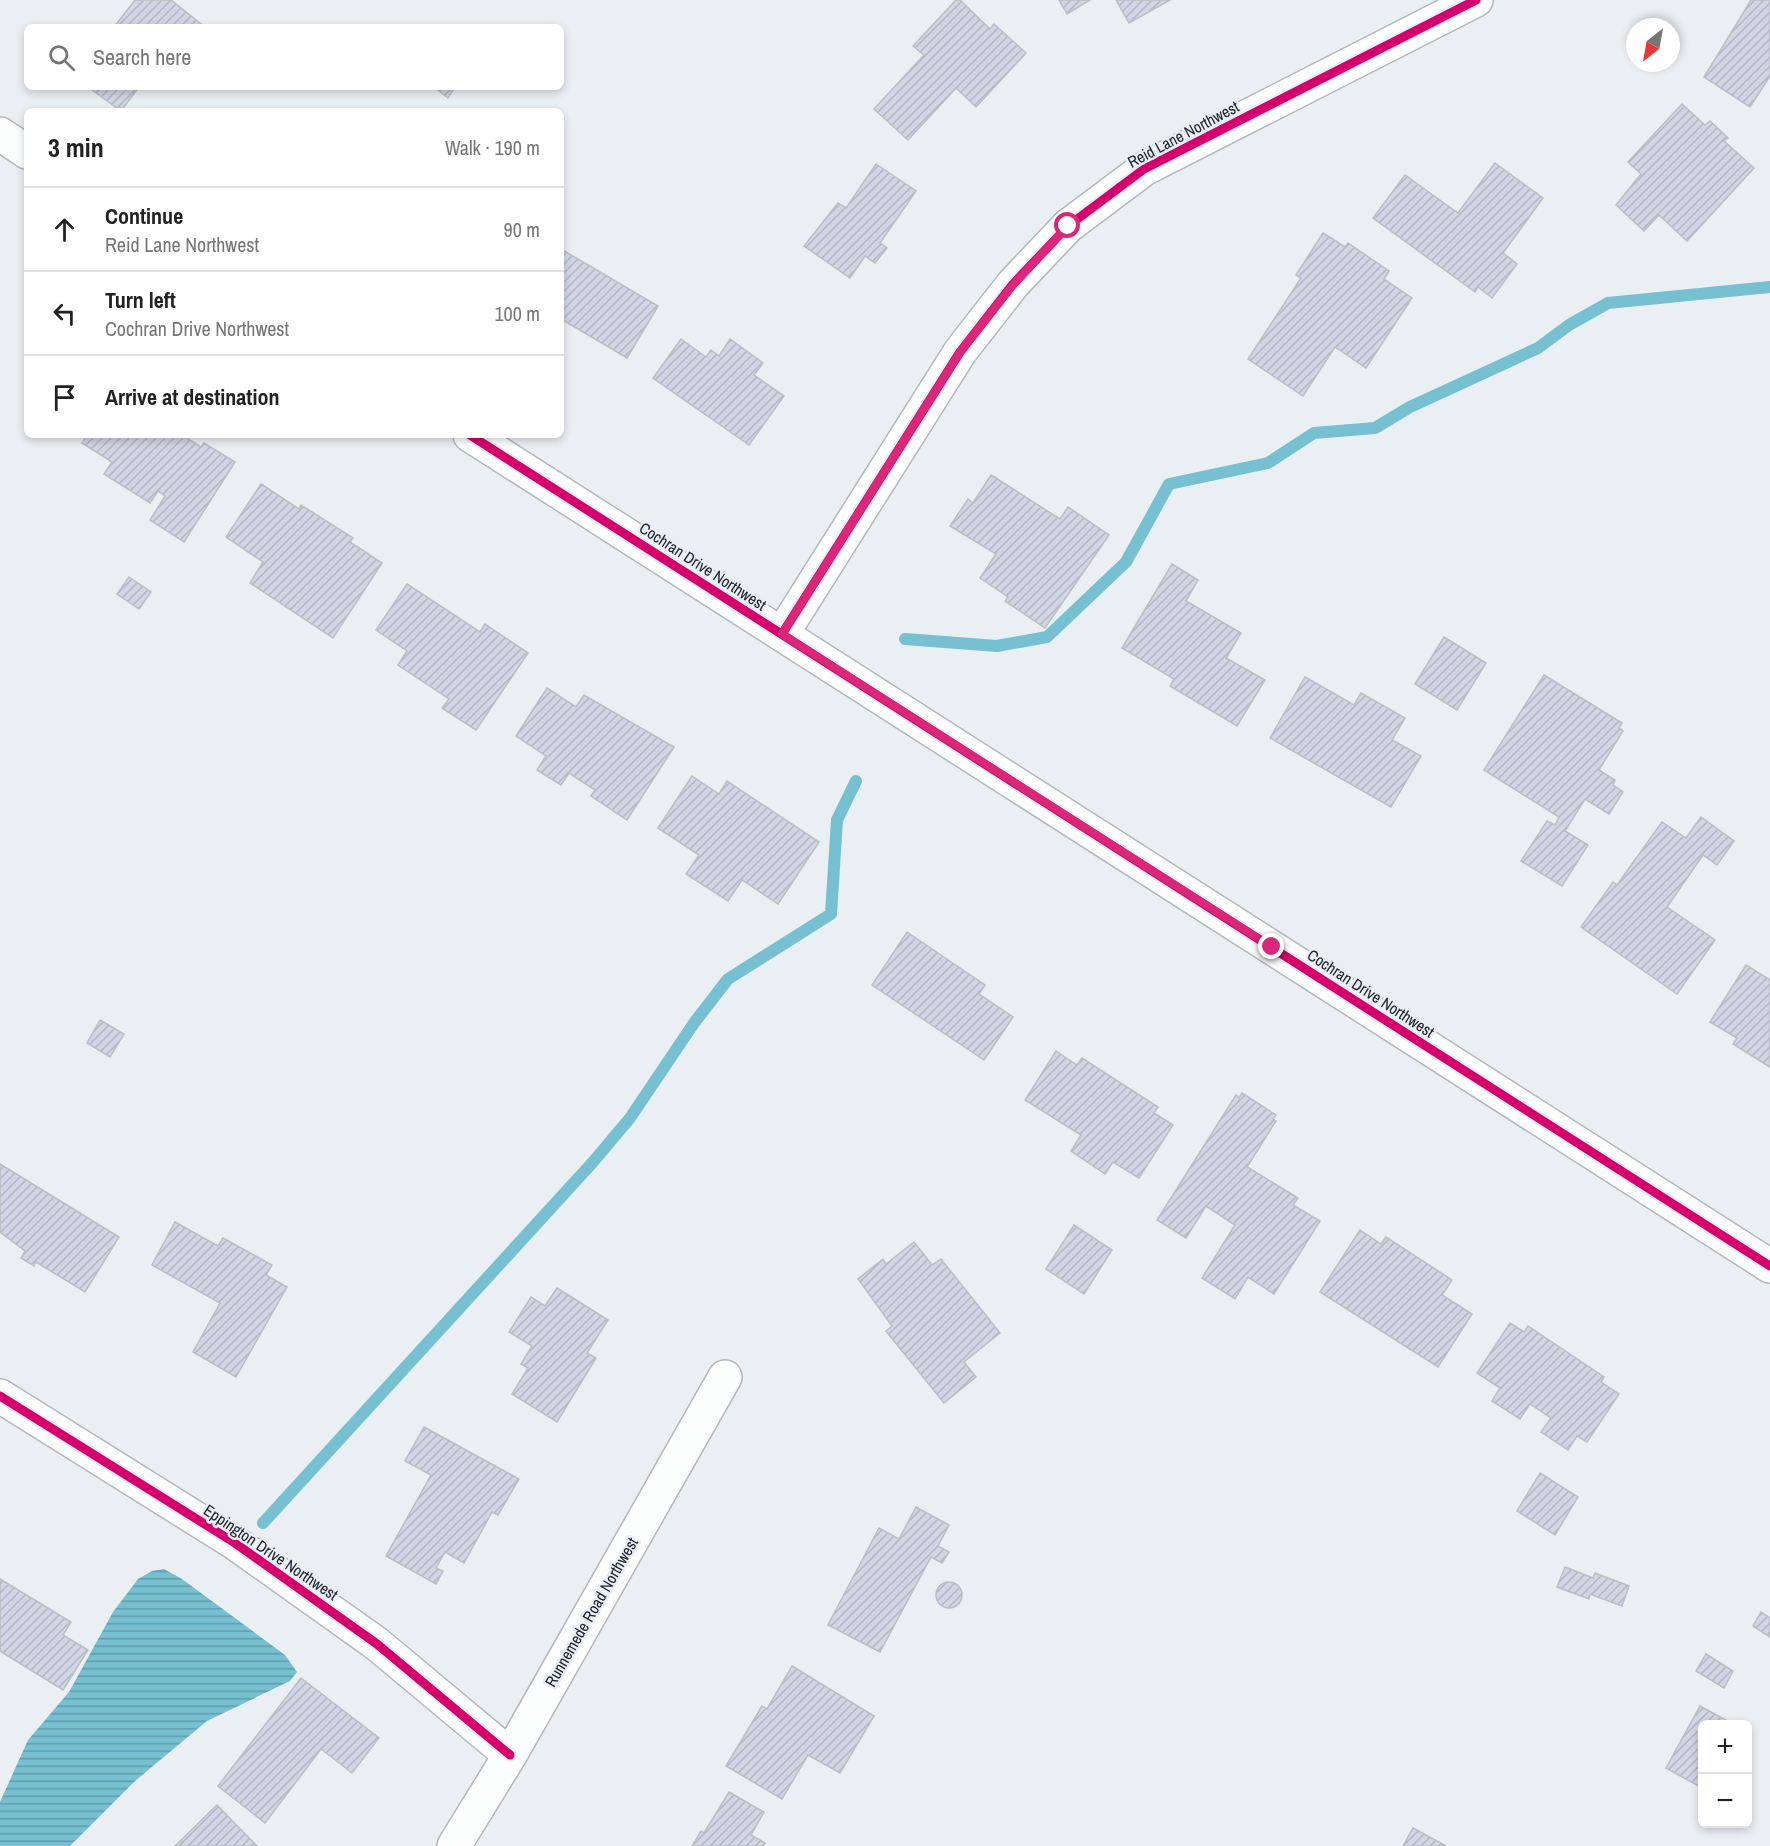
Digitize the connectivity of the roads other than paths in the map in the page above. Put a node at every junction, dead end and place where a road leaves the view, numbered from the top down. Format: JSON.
{"nodes":[{"id":1,"x":1476,"y":0,"type":"edge"},
{"id":2,"x":0,"y":134,"type":"edge"},
{"id":3,"x":24,"y":150,"type":"edge"},
{"id":4,"x":475,"y":438,"type":"edge"},
{"id":5,"x":782,"y":634,"type":"junction"},
{"id":6,"x":1770,"y":1266,"type":"edge"},
{"id":7,"x":725,"y":1377,"type":"dead end"},
{"id":8,"x":0,"y":1396,"type":"edge"},
{"id":9,"x":510,"y":1755,"type":"junction"},
{"id":10,"x":454,"y":1846,"type":"edge"}],
"edges":[{"from":1,"to":5,"type":"street","name":"Reid Lane Northwest"},
{"from":2,"to":3,"type":"street"},
{"from":4,"to":5,"type":"street","name":"Cochran Drive Northwest"},
{"from":5,"to":6,"type":"street","name":"Cochran Drive Northwest"},
{"from":7,"to":9,"type":"street","name":"Runnemede Road Northwest"},
{"from":8,"to":9,"type":"street","name":"Eppington Drive Northwest"},
{"from":9,"to":10,"type":"street","name":"Runnemede Road Northwest"}]}
